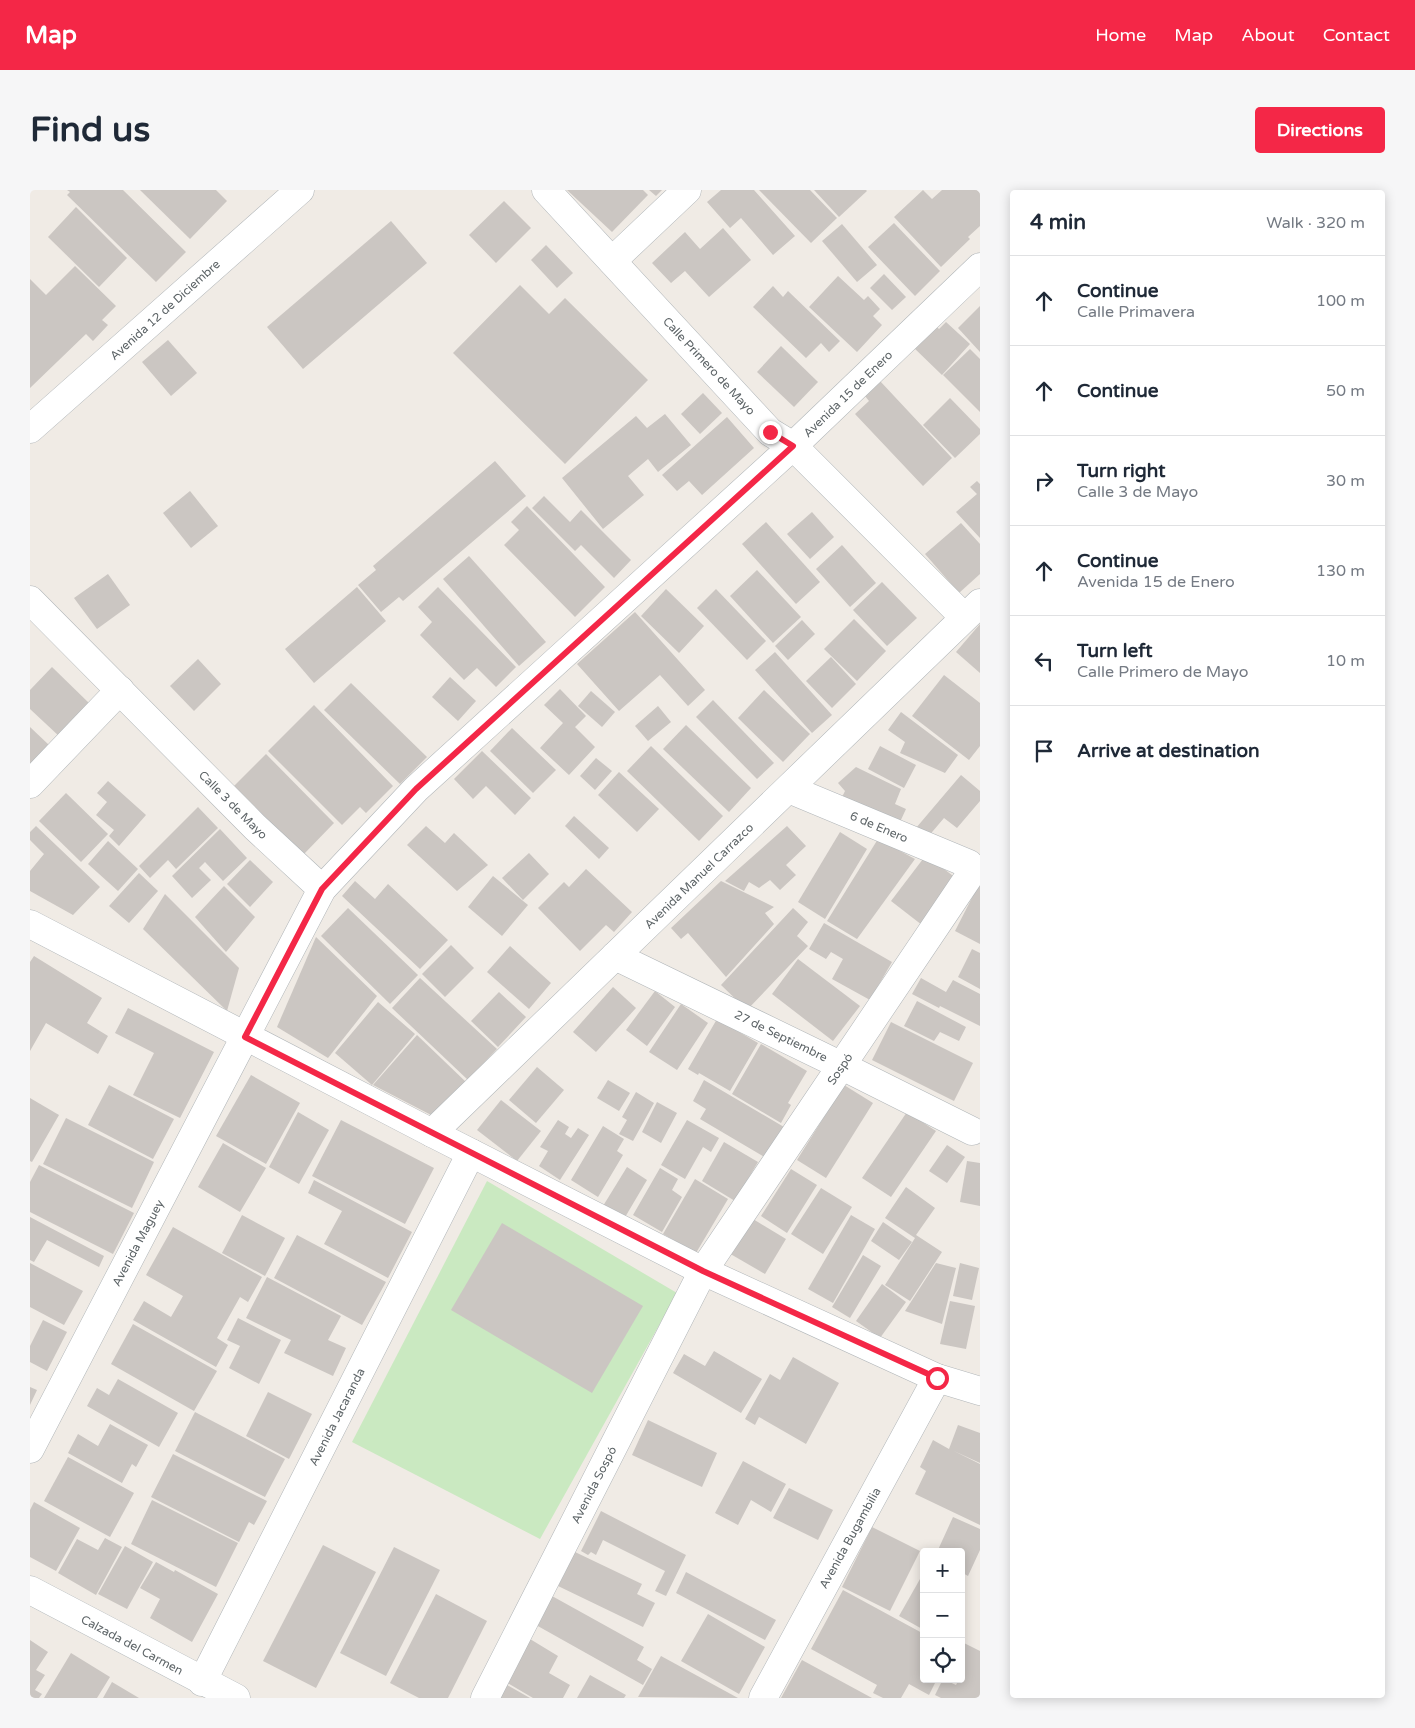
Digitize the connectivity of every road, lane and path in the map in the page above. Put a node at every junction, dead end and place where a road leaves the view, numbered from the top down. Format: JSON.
{"nodes":[{"id":1,"x":300,"y":190,"type":"edge"},
{"id":2,"x":546,"y":190,"type":"edge"},
{"id":3,"x":686,"y":190,"type":"edge"},
{"id":4,"x":612,"y":261,"type":"junction"},
{"id":5,"x":980,"y":267,"type":"edge"},
{"id":6,"x":30,"y":429,"type":"edge"},
{"id":7,"x":793,"y":446,"type":"junction"},
{"id":8,"x":30,"y":600,"type":"edge"},
{"id":9,"x":972,"y":610,"type":"edge"},
{"id":10,"x":120,"y":690,"type":"junction"},
{"id":11,"x":30,"y":784,"type":"edge"},
{"id":12,"x":789,"y":789,"type":"junction"},
{"id":13,"x":969,"y":864,"type":"joint"},
{"id":14,"x":322,"y":889,"type":"junction"},
{"id":15,"x":30,"y":924,"type":"edge"},
{"id":16,"x":615,"y":956,"type":"junction"},
{"id":17,"x":245,"y":1037,"type":"junction"},
{"id":18,"x":842,"y":1066,"type":"junction"},
{"id":19,"x":972,"y":1131,"type":"dead end"},
{"id":20,"x":432,"y":1133,"type":"junction"},
{"id":21,"x":471,"y":1152,"type":"junction"},
{"id":22,"x":703,"y":1271,"type":"junction"},
{"id":23,"x":937,"y":1378,"type":"junction"},
{"id":24,"x":980,"y":1392,"type":"edge"},
{"id":25,"x":30,"y":1449,"type":"edge"},
{"id":26,"x":30,"y":1590,"type":"edge"},
{"id":27,"x":202,"y":1682,"type":"junction"},
{"id":28,"x":236,"y":1698,"type":"edge"},
{"id":29,"x":485,"y":1698,"type":"edge"},
{"id":30,"x":762,"y":1698,"type":"edge"}],
"edges":[{"from":1,"to":6,"type":"street","name":"Avenida 12 de Diciembre"},
{"from":2,"to":4,"type":"street","name":"Calle Primero de Mayo"},
{"from":3,"to":4,"type":"street"},
{"from":4,"to":7,"type":"street","name":"Calle Primero de Mayo"},
{"from":5,"to":7,"type":"street","name":"Avenida 15 de Enero"},
{"from":7,"to":9,"type":"street","name":"Calle Primero de Mayo"},
{"from":7,"to":14,"type":"street","name":"Avenida 15 de Enero"},
{"from":8,"to":10,"type":"street","name":"Calle 3 de Mayo"},
{"from":9,"to":12,"type":"street","name":"Avenida Manuel Carrazco"},
{"from":10,"to":11,"type":"street"},
{"from":10,"to":14,"type":"street","name":"Calle 3 de Mayo"},
{"from":12,"to":13,"type":"street","name":"6 de Enero"},
{"from":12,"to":16,"type":"street","name":"Avenida Manuel Carrazco"},
{"from":13,"to":18,"type":"street","name":"Sospó"},
{"from":14,"to":17,"type":"street"},
{"from":15,"to":17,"type":"street"},
{"from":16,"to":18,"type":"street","name":"27 de Septiembre"},
{"from":16,"to":20,"type":"street","name":"Avenida Manuel Carrazco"},
{"from":17,"to":20,"type":"street"},
{"from":17,"to":25,"type":"street","name":"Avenida Maguey"},
{"from":18,"to":19,"type":"street","name":"27 de Septiembre"},
{"from":18,"to":22,"type":"street","name":"Sospó"},
{"from":20,"to":21,"type":"street"},
{"from":21,"to":22,"type":"street"},
{"from":21,"to":27,"type":"street","name":"Avenida Jacaranda"},
{"from":22,"to":23,"type":"street"},
{"from":22,"to":29,"type":"street","name":"Avenida Sospó"},
{"from":23,"to":24,"type":"street"},
{"from":23,"to":30,"type":"street","name":"Avenida Bugambilia"},
{"from":26,"to":27,"type":"street","name":"Calzada del Carmen"},
{"from":27,"to":28,"type":"street","name":"Calzada del Carmen"}]}
